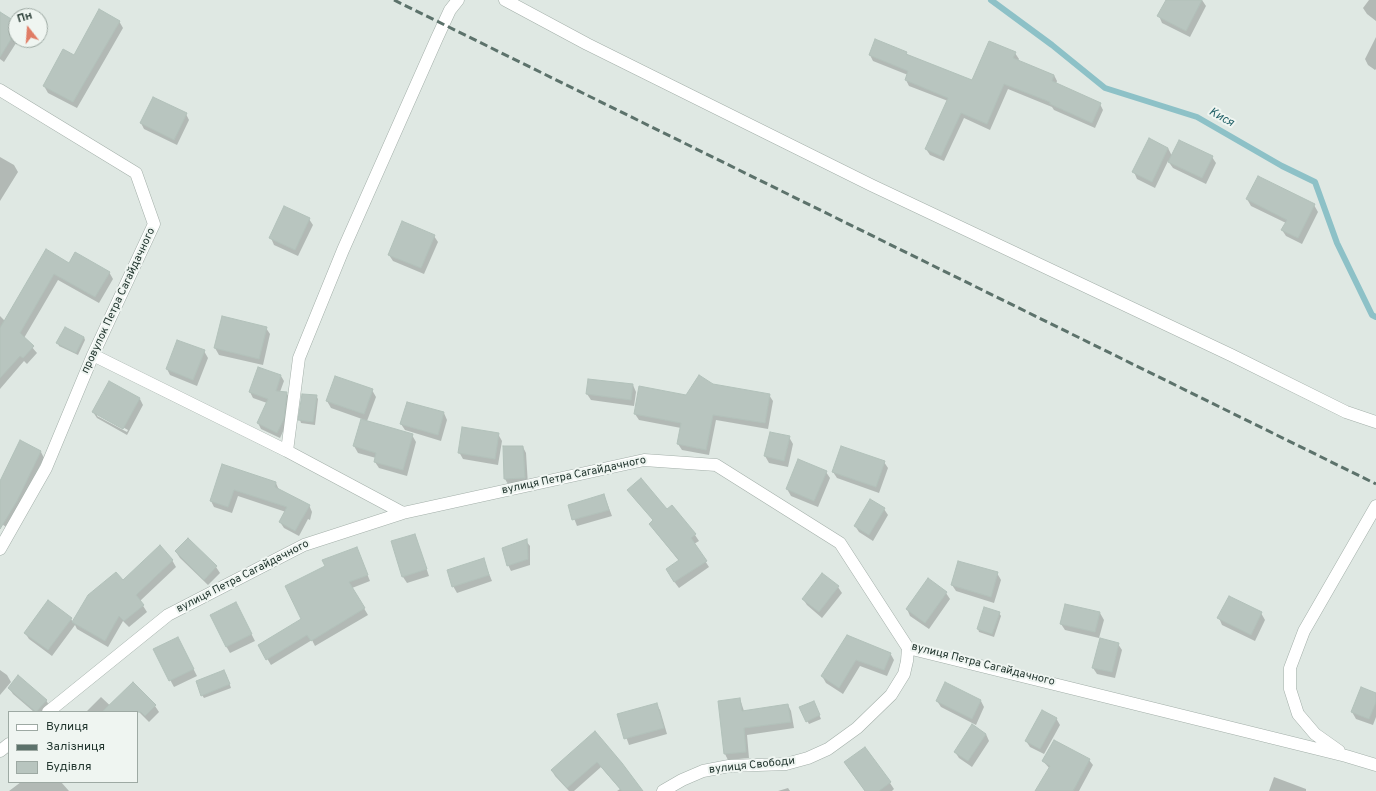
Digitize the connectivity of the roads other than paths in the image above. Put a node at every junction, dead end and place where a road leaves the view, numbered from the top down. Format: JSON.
{"nodes":[{"id":1,"x":458,"y":0,"type":"edge"},
{"id":2,"x":505,"y":0,"type":"edge"},
{"id":3,"x":0,"y":90,"type":"edge"},
{"id":4,"x":93,"y":355,"type":"junction"},
{"id":5,"x":1376,"y":422,"type":"edge"},
{"id":6,"x":286,"y":450,"type":"junction"},
{"id":7,"x":1376,"y":506,"type":"edge"},
{"id":8,"x":403,"y":513,"type":"junction"},
{"id":9,"x":0,"y":549,"type":"edge"},
{"id":10,"x":908,"y":648,"type":"junction"},
{"id":11,"x":49,"y":711,"type":"edge"},
{"id":12,"x":8,"y":745,"type":"edge"},
{"id":13,"x":0,"y":751,"type":"edge"},
{"id":14,"x":1346,"y":756,"type":"junction"},
{"id":15,"x":1376,"y":765,"type":"edge"},
{"id":16,"x":663,"y":791,"type":"edge"}],
"edges":[{"from":1,"to":6,"type":"street"},
{"from":2,"to":5,"type":"street"},
{"from":3,"to":4,"type":"street","name":"провулок Петра Сагайдачного"},
{"from":4,"to":6,"type":"street"},
{"from":4,"to":9,"type":"street","name":"провулок Петра Сагайдачного"},
{"from":6,"to":8,"type":"street"},
{"from":7,"to":14,"type":"street"},
{"from":8,"to":10,"type":"street","name":"вулиця Петра Сагайдачного"},
{"from":8,"to":11,"type":"street","name":"вулиця Петра Сагайдачного"},
{"from":10,"to":14,"type":"street","name":"вулиця Петра Сагайдачного"},
{"from":10,"to":16,"type":"street","name":"вулиця Свободи"},
{"from":12,"to":13,"type":"street"},
{"from":14,"to":15,"type":"street","name":"вулиця Петра Сагайдачного"}]}
